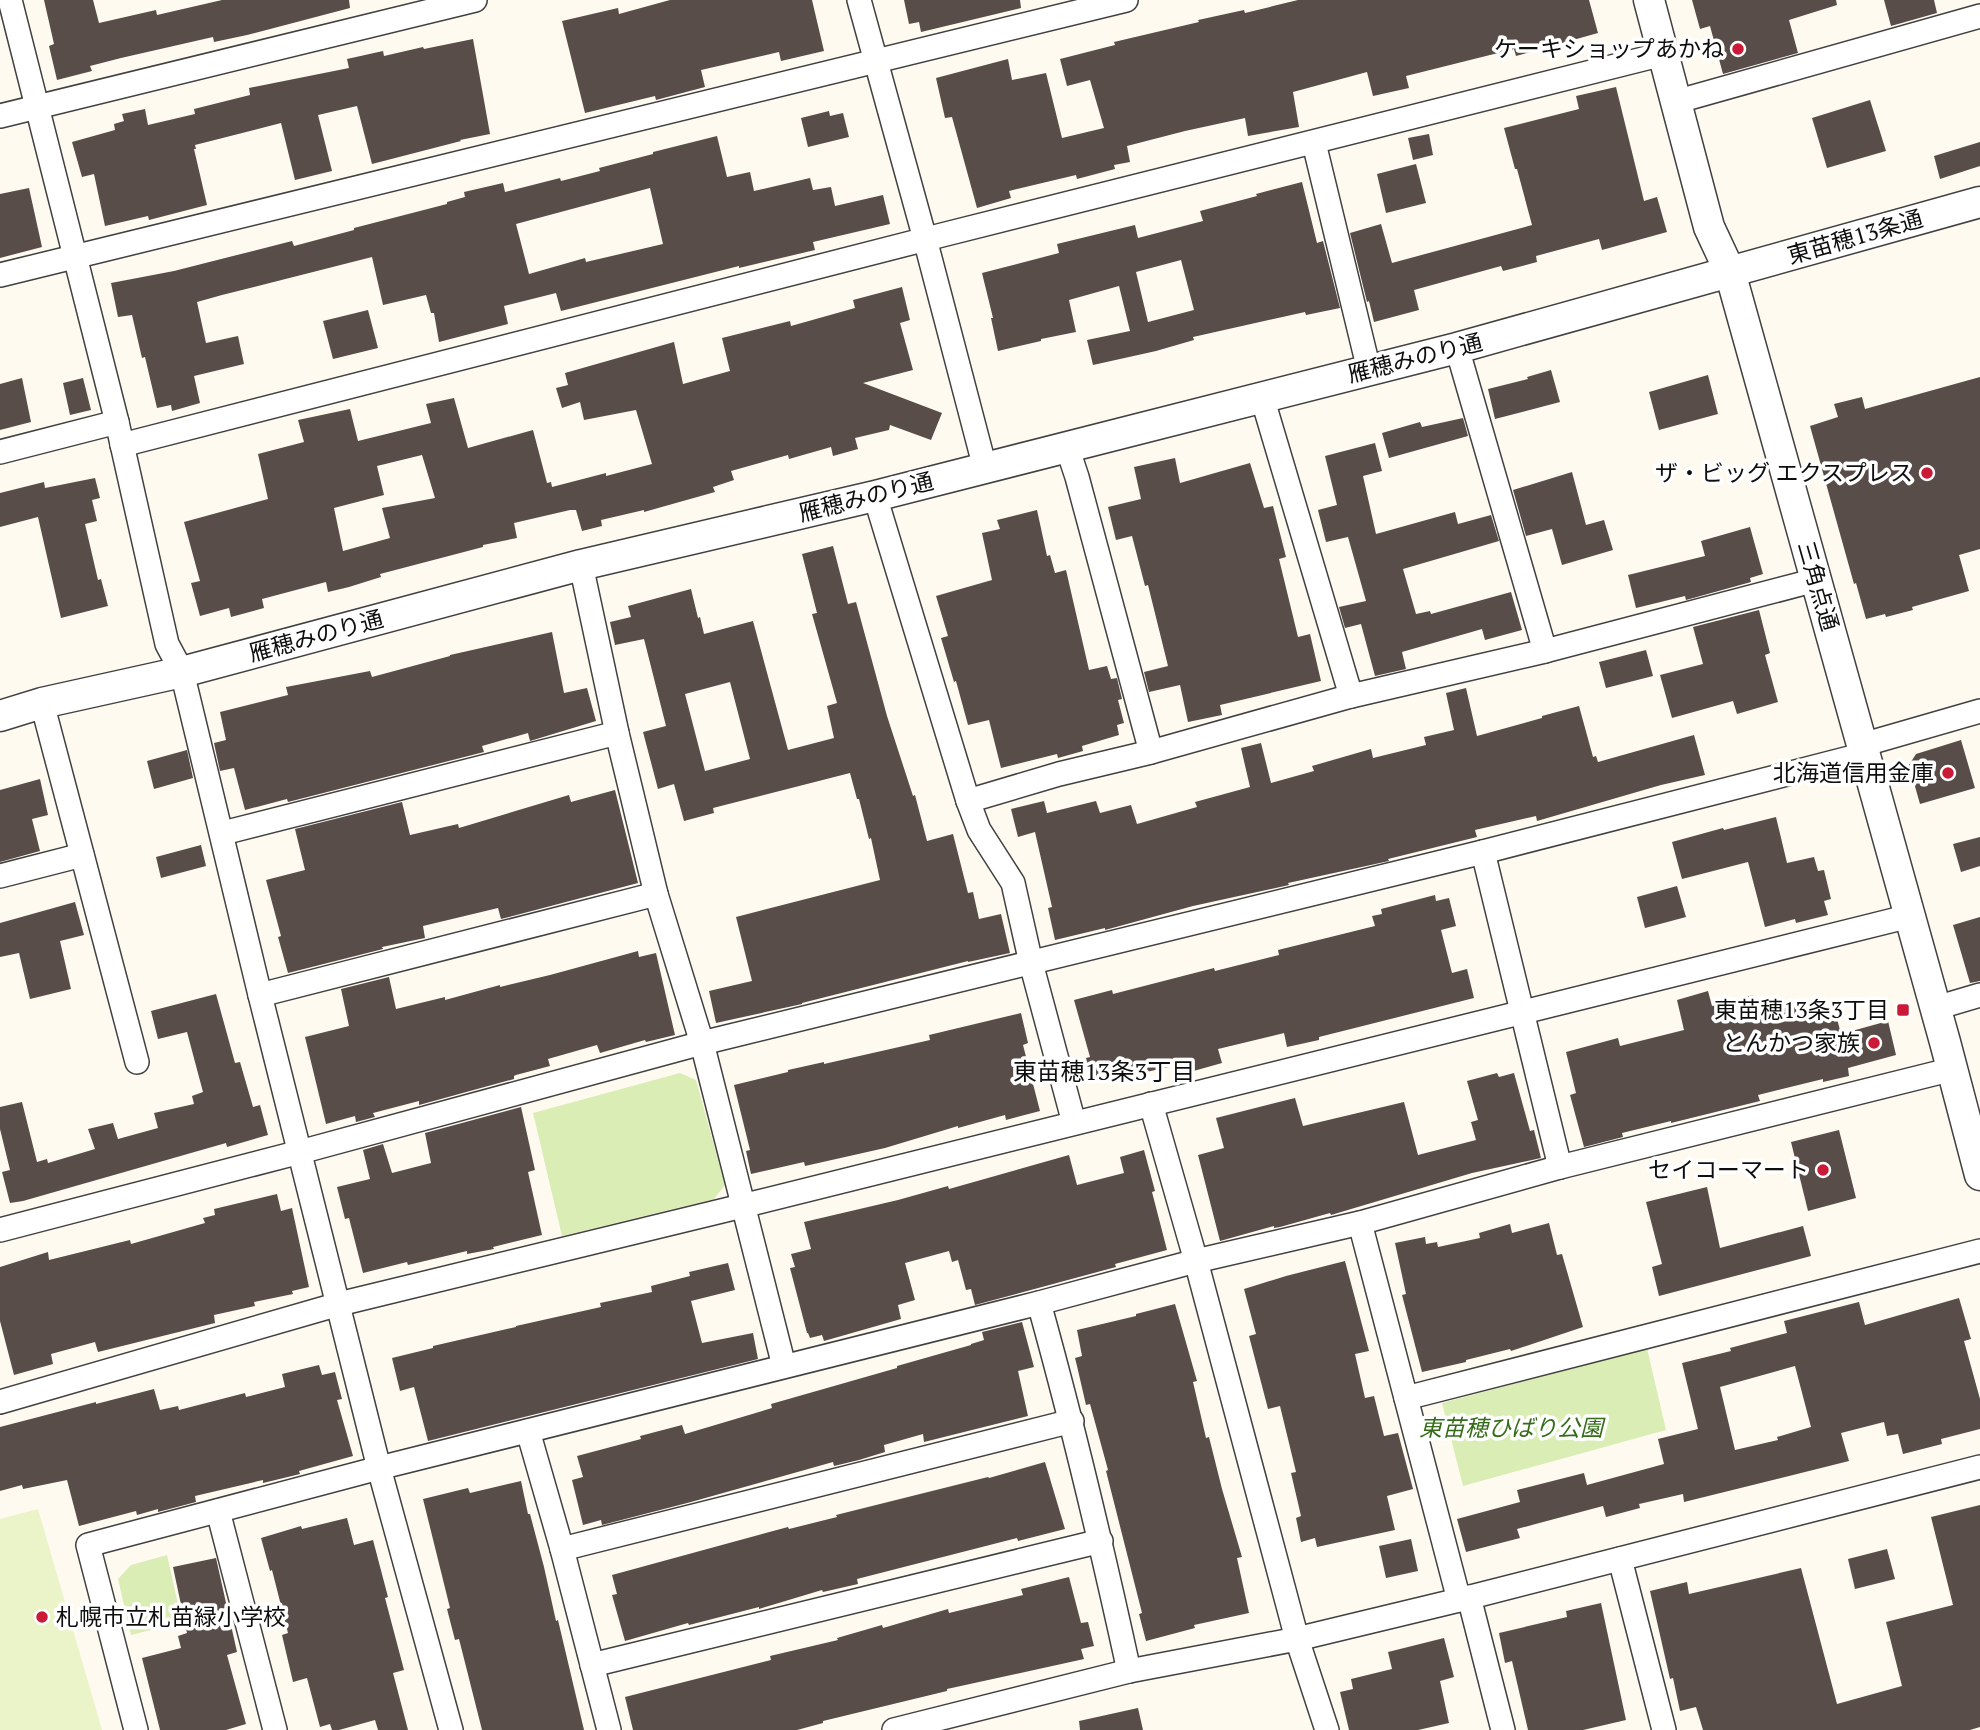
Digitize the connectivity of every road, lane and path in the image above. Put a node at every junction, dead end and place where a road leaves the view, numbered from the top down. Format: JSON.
{"nodes":[{"id":1,"x":10,"y":0,"type":"edge"},
{"id":2,"x":475,"y":0,"type":"edge"},
{"id":3,"x":859,"y":0,"type":"edge"},
{"id":4,"x":1126,"y":0,"type":"edge"},
{"id":5,"x":1649,"y":0,"type":"edge"},
{"id":6,"x":429,"y":6,"type":"edge"},
{"id":7,"x":1980,"y":16,"type":"edge"},
{"id":8,"x":1663,"y":54,"type":"junction"},
{"id":9,"x":875,"y":61,"type":"junction"},
{"id":10,"x":1675,"y":102,"type":"junction"},
{"id":11,"x":38,"y":107,"type":"junction"},
{"id":12,"x":0,"y":116,"type":"edge"},
{"id":13,"x":1314,"y":142,"type":"junction"},
{"id":14,"x":1980,"y":202,"type":"edge"},
{"id":15,"x":925,"y":239,"type":"junction"},
{"id":16,"x":76,"y":256,"type":"junction"},
{"id":17,"x":1730,"y":272,"type":"junction"},
{"id":18,"x":0,"y":275,"type":"edge"},
{"id":19,"x":1457,"y":348,"type":"junction"},
{"id":20,"x":1369,"y":370,"type":"junction"},
{"id":21,"x":1262,"y":397,"type":"junction"},
{"id":22,"x":117,"y":422,"type":"junction"},
{"id":23,"x":122,"y":445,"type":"junction"},
{"id":24,"x":1067,"y":447,"type":"junction"},
{"id":25,"x":0,"y":452,"type":"edge"},
{"id":26,"x":985,"y":468,"type":"junction"},
{"id":27,"x":875,"y":496,"type":"junction"},
{"id":28,"x":581,"y":565,"type":"junction"},
{"id":29,"x":1816,"y":580,"type":"junction"},
{"id":30,"x":1545,"y":651,"type":"junction"},
{"id":31,"x":182,"y":672,"type":"junction"},
{"id":32,"x":1351,"y":696,"type":"junction"},
{"id":33,"x":42,"y":704,"type":"junction"},
{"id":34,"x":1980,"y":711,"type":"edge"},
{"id":35,"x":0,"y":716,"type":"edge"},
{"id":36,"x":617,"y":733,"type":"junction"},
{"id":37,"x":1863,"y":750,"type":"junction"},
{"id":38,"x":1152,"y":752,"type":"junction"},
{"id":39,"x":968,"y":801,"type":"junction"},
{"id":40,"x":222,"y":833,"type":"junction"},
{"id":41,"x":1483,"y":852,"type":"junction"},
{"id":42,"x":82,"y":855,"type":"junction"},
{"id":43,"x":0,"y":876,"type":"edge"},
{"id":44,"x":656,"y":894,"type":"junction"},
{"id":45,"x":1910,"y":916,"type":"junction"},
{"id":46,"x":1031,"y":963,"type":"junction"},
{"id":47,"x":260,"y":995,"type":"junction"},
{"id":48,"x":1980,"y":995,"type":"edge"},
{"id":49,"x":1936,"y":1008,"type":"junction"},
{"id":50,"x":1521,"y":1011,"type":"junction"},
{"id":51,"x":702,"y":1044,"type":"junction"},
{"id":52,"x":137,"y":1062,"type":"dead end"},
{"id":53,"x":1953,"y":1069,"type":"junction"},
{"id":54,"x":1151,"y":1104,"type":"junction"},
{"id":55,"x":1074,"y":1122,"type":"junction"},
{"id":56,"x":300,"y":1152,"type":"junction"},
{"id":57,"x":1560,"y":1167,"type":"junction"},
{"id":58,"x":1980,"y":1175,"type":"edge"},
{"id":59,"x":742,"y":1206,"type":"junction"},
{"id":60,"x":1360,"y":1223,"type":"junction"},
{"id":61,"x":0,"y":1230,"type":"edge"},
{"id":62,"x":1980,"y":1251,"type":"edge"},
{"id":63,"x":1196,"y":1261,"type":"junction"},
{"id":64,"x":1039,"y":1303,"type":"junction"},
{"id":65,"x":339,"y":1304,"type":"junction"},
{"id":66,"x":784,"y":1366,"type":"junction"},
{"id":67,"x":1406,"y":1398,"type":"junction"},
{"id":68,"x":0,"y":1402,"type":"edge"},
{"id":69,"x":1072,"y":1421,"type":"junction"},
{"id":70,"x":528,"y":1431,"type":"junction"},
{"id":71,"x":1980,"y":1467,"type":"edge"},
{"id":72,"x":379,"y":1468,"type":"junction"},
{"id":73,"x":218,"y":1511,"type":"junction"},
{"id":74,"x":1101,"y":1541,"type":"junction"},
{"id":75,"x":562,"y":1549,"type":"junction"},
{"id":76,"x":1620,"y":1559,"type":"junction"},
{"id":77,"x":1464,"y":1598,"type":"junction"},
{"id":78,"x":1297,"y":1639,"type":"junction"},
{"id":79,"x":592,"y":1665,"type":"junction"},
{"id":80,"x":1129,"y":1671,"type":"junction"},
{"id":81,"x":136,"y":1730,"type":"edge"},
{"id":82,"x":275,"y":1730,"type":"edge"},
{"id":83,"x":451,"y":1730,"type":"edge"},
{"id":84,"x":609,"y":1730,"type":"edge"},
{"id":85,"x":894,"y":1730,"type":"edge"},
{"id":86,"x":1326,"y":1730,"type":"edge"},
{"id":87,"x":1503,"y":1730,"type":"edge"},
{"id":88,"x":1664,"y":1730,"type":"edge"}],
"edges":[{"from":1,"to":11,"type":"street"},
{"from":2,"to":6,"type":"street"},
{"from":3,"to":9,"type":"street"},
{"from":4,"to":9,"type":"street"},
{"from":5,"to":8,"type":"street","name":"三角点通"},
{"from":6,"to":11,"type":"street"},
{"from":7,"to":10,"type":"street"},
{"from":8,"to":10,"type":"street","name":"三角点通"},
{"from":8,"to":13,"type":"street"},
{"from":9,"to":15,"type":"street"},
{"from":9,"to":16,"type":"street"},
{"from":10,"to":17,"type":"street","name":"三角点通"},
{"from":11,"to":12,"type":"street"},
{"from":11,"to":16,"type":"street"},
{"from":13,"to":15,"type":"street"},
{"from":13,"to":20,"type":"street"},
{"from":14,"to":17,"type":"street","name":"東苗穂13条通"},
{"from":15,"to":23,"type":"street"},
{"from":15,"to":26,"type":"street"},
{"from":16,"to":18,"type":"street"},
{"from":16,"to":22,"type":"street"},
{"from":17,"to":19,"type":"street","name":"雁穂みのり通"},
{"from":17,"to":29,"type":"street","name":"三角点通"},
{"from":19,"to":20,"type":"street","name":"雁穂みのり通"},
{"from":19,"to":30,"type":"street"},
{"from":20,"to":21,"type":"street","name":"雁穂みのり通"},
{"from":21,"to":24,"type":"street","name":"雁穂みのり通"},
{"from":21,"to":32,"type":"street"},
{"from":22,"to":23,"type":"street"},
{"from":22,"to":25,"type":"street"},
{"from":23,"to":31,"type":"street"},
{"from":24,"to":26,"type":"street","name":"雁穂みのり通"},
{"from":24,"to":38,"type":"street"},
{"from":26,"to":27,"type":"street","name":"雁穂みのり通"},
{"from":27,"to":28,"type":"street","name":"雁穂みのり通"},
{"from":27,"to":39,"type":"street"},
{"from":28,"to":31,"type":"street","name":"雁穂みのり通"},
{"from":28,"to":36,"type":"street"},
{"from":29,"to":30,"type":"street"},
{"from":29,"to":37,"type":"street","name":"三角点通"},
{"from":30,"to":32,"type":"street"},
{"from":31,"to":33,"type":"street","name":"雁穂みのり通"},
{"from":31,"to":40,"type":"street"},
{"from":32,"to":38,"type":"street"},
{"from":33,"to":35,"type":"street","name":"雁穂みのり通"},
{"from":33,"to":42,"type":"street"},
{"from":34,"to":37,"type":"street"},
{"from":36,"to":40,"type":"street"},
{"from":36,"to":44,"type":"street"},
{"from":37,"to":41,"type":"street"},
{"from":37,"to":45,"type":"street","name":"三角点通"},
{"from":38,"to":39,"type":"street"},
{"from":39,"to":46,"type":"street"},
{"from":40,"to":47,"type":"street"},
{"from":41,"to":46,"type":"street"},
{"from":41,"to":50,"type":"street"},
{"from":42,"to":43,"type":"street"},
{"from":42,"to":52,"type":"street"},
{"from":44,"to":47,"type":"street"},
{"from":44,"to":51,"type":"street"},
{"from":45,"to":49,"type":"street","name":"三角点通"},
{"from":45,"to":50,"type":"street"},
{"from":46,"to":51,"type":"street"},
{"from":46,"to":55,"type":"street"},
{"from":47,"to":56,"type":"street"},
{"from":48,"to":49,"type":"street"},
{"from":49,"to":53,"type":"street","name":"三角点通"},
{"from":50,"to":54,"type":"street"},
{"from":50,"to":57,"type":"street"},
{"from":51,"to":56,"type":"street"},
{"from":51,"to":59,"type":"street"},
{"from":53,"to":57,"type":"street"},
{"from":53,"to":58,"type":"street","name":"三角点通"},
{"from":54,"to":55,"type":"street"},
{"from":54,"to":63,"type":"street"},
{"from":55,"to":59,"type":"street"},
{"from":56,"to":61,"type":"street"},
{"from":56,"to":65,"type":"street"},
{"from":57,"to":60,"type":"street"},
{"from":59,"to":65,"type":"street"},
{"from":59,"to":66,"type":"street"},
{"from":60,"to":63,"type":"street"},
{"from":60,"to":67,"type":"street"},
{"from":62,"to":67,"type":"street"},
{"from":63,"to":64,"type":"street"},
{"from":63,"to":78,"type":"street"},
{"from":64,"to":66,"type":"street"},
{"from":64,"to":69,"type":"street"},
{"from":65,"to":68,"type":"street"},
{"from":65,"to":72,"type":"street"},
{"from":66,"to":70,"type":"street"},
{"from":67,"to":77,"type":"street"},
{"from":69,"to":74,"type":"street"},
{"from":69,"to":75,"type":"street"},
{"from":70,"to":72,"type":"street"},
{"from":70,"to":75,"type":"street"},
{"from":71,"to":76,"type":"street"},
{"from":72,"to":73,"type":"street"},
{"from":72,"to":83,"type":"street"},
{"from":73,"to":81,"type":"street"},
{"from":73,"to":82,"type":"street"},
{"from":74,"to":79,"type":"street"},
{"from":74,"to":80,"type":"street"},
{"from":75,"to":79,"type":"street"},
{"from":76,"to":77,"type":"street"},
{"from":76,"to":88,"type":"street"},
{"from":77,"to":78,"type":"street"},
{"from":77,"to":87,"type":"street"},
{"from":78,"to":80,"type":"street"},
{"from":78,"to":86,"type":"street"},
{"from":79,"to":84,"type":"street"},
{"from":80,"to":85,"type":"street"}]}
